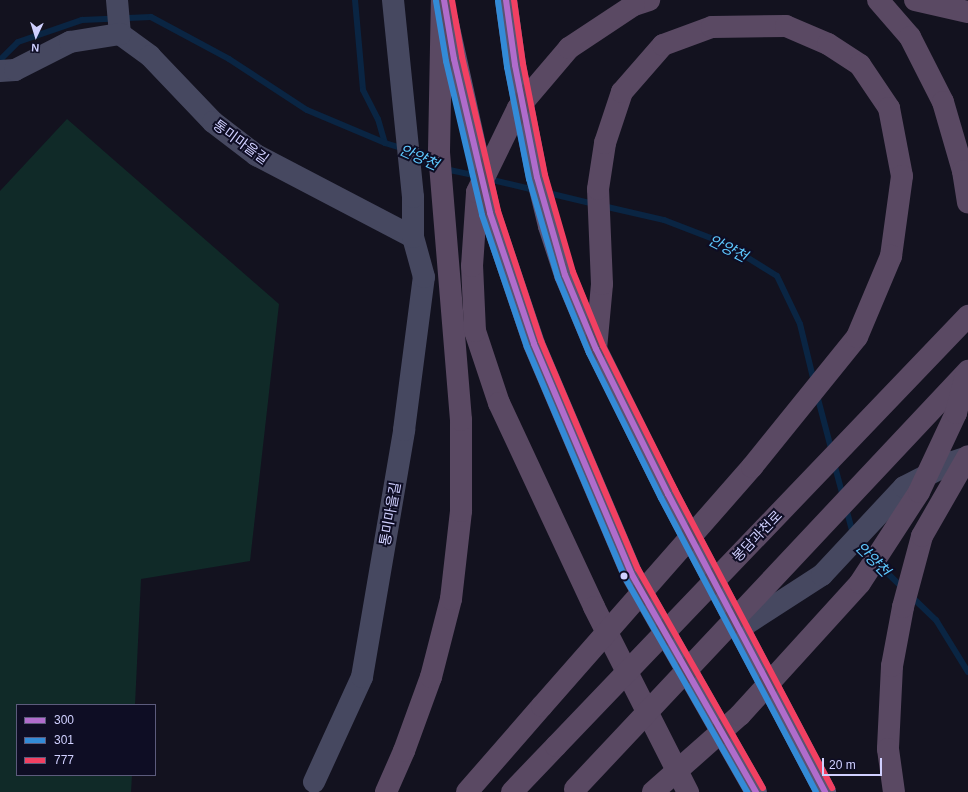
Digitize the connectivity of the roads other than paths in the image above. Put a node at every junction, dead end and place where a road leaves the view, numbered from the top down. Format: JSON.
{"nodes":[{"id":1,"x":117,"y":0,"type":"edge"},
{"id":2,"x":393,"y":0,"type":"edge"},
{"id":3,"x":443,"y":0,"type":"edge"},
{"id":4,"x":506,"y":0,"type":"edge"},
{"id":5,"x":878,"y":0,"type":"edge"},
{"id":6,"x":918,"y":1,"type":"edge"},
{"id":7,"x":641,"y":3,"type":"edge"},
{"id":8,"x":968,"y":12,"type":"edge"},
{"id":9,"x":120,"y":34,"type":"junction"},
{"id":10,"x":7,"y":70,"type":"edge"},
{"id":11,"x":968,"y":203,"type":"edge"},
{"id":12,"x":413,"y":237,"type":"junction"},
{"id":13,"x":968,"y":316,"type":"edge"},
{"id":14,"x":596,"y":349,"type":"junction"},
{"id":15,"x":968,"y":367,"type":"edge"},
{"id":16,"x":968,"y":371,"type":"edge"},
{"id":17,"x":968,"y":457,"type":"edge"},
{"id":18,"x":740,"y":628,"type":"junction"},
{"id":19,"x":314,"y":782,"type":"dead end"},
{"id":20,"x":574,"y":790,"type":"edge"},
{"id":21,"x":386,"y":792,"type":"edge"},
{"id":22,"x":467,"y":792,"type":"edge"},
{"id":23,"x":512,"y":792,"type":"edge"},
{"id":24,"x":653,"y":792,"type":"edge"},
{"id":25,"x":688,"y":792,"type":"edge"},
{"id":26,"x":756,"y":792,"type":"edge"},
{"id":27,"x":825,"y":792,"type":"edge"},
{"id":28,"x":894,"y":792,"type":"edge"}],
"edges":[{"from":1,"to":9,"type":"street"},
{"from":2,"to":12,"type":"street","name":"통미마을길"},
{"from":3,"to":21,"type":"highway"},
{"from":3,"to":26,"type":"main road"},
{"from":4,"to":14,"type":"main road"},
{"from":5,"to":11,"type":"highway"},
{"from":6,"to":8,"type":"highway"},
{"from":7,"to":25,"type":"highway","bridge":true},
{"from":9,"to":10,"type":"street"},
{"from":9,"to":12,"type":"street","name":"통미마을길"},
{"from":12,"to":19,"type":"street","name":"통미마을길"},
{"from":13,"to":23,"type":"highway","name":"봉담과천로","bridge":true},
{"from":14,"to":18,"type":"main road"},
{"from":14,"to":22,"type":"highway","bridge":true},
{"from":15,"to":24,"type":"highway","bridge":true},
{"from":16,"to":20,"type":"highway","bridge":true},
{"from":17,"to":18,"type":"street"},
{"from":17,"to":28,"type":"highway","bridge":true},
{"from":18,"to":27,"type":"main road"}]}
